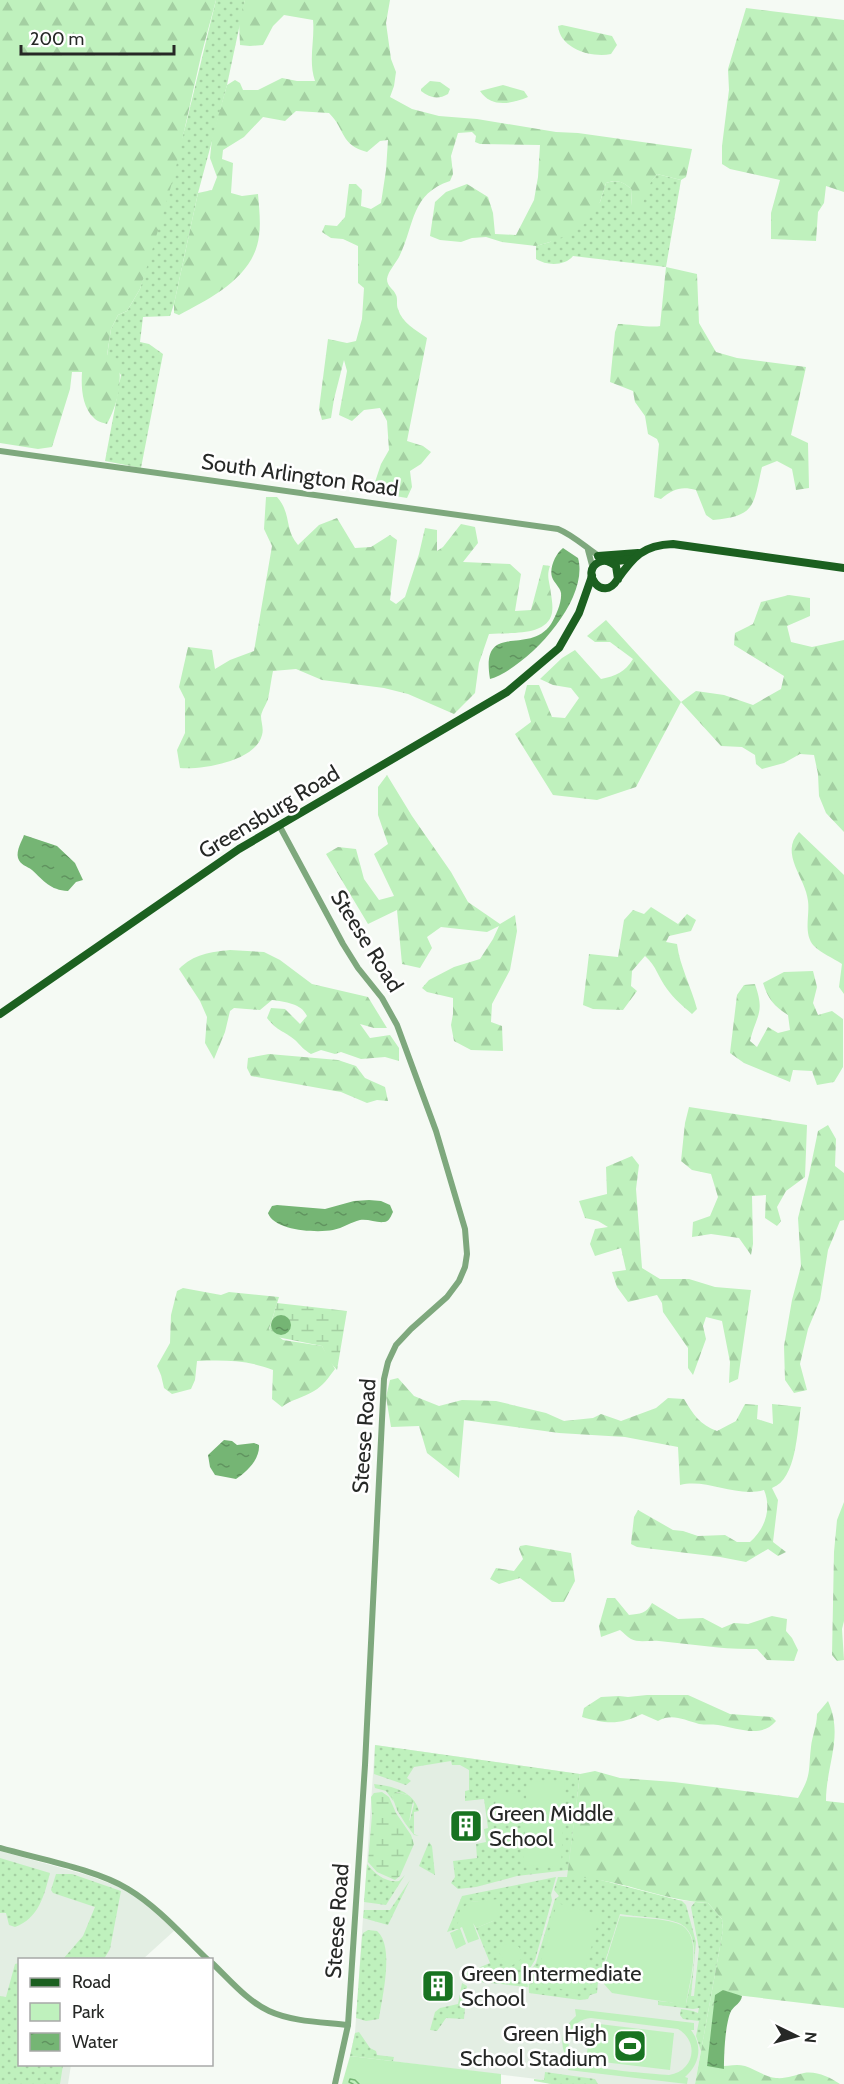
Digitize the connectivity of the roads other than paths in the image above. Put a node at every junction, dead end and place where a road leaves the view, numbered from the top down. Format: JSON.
{"nodes":[{"id":1,"x":0,"y":451,"type":"edge"},
{"id":2,"x":588,"y":550,"type":"junction"},
{"id":3,"x":598,"y":556,"type":"junction"},
{"id":4,"x":635,"y":556,"type":"junction"},
{"id":5,"x":609,"y":562,"type":"junction"},
{"id":6,"x":844,"y":568,"type":"edge"},
{"id":7,"x":592,"y":572,"type":"junction"},
{"id":8,"x":618,"y":579,"type":"junction"},
{"id":9,"x":602,"y":588,"type":"junction"},
{"id":10,"x":585,"y":598,"type":"junction"},
{"id":11,"x":279,"y":825,"type":"junction"},
{"id":12,"x":0,"y":1014,"type":"edge"},
{"id":13,"x":0,"y":1848,"type":"edge"},
{"id":14,"x":207,"y":1958,"type":"edge"},
{"id":15,"x":213,"y":1964,"type":"edge"},
{"id":16,"x":348,"y":2025,"type":"junction"},
{"id":17,"x":335,"y":2084,"type":"edge"}],
"edges":[{"from":1,"to":2,"type":"street","name":"South Arlington Road"},
{"from":2,"to":3,"type":"street","name":"South Arlington Road"},
{"from":2,"to":7,"type":"street"},
{"from":3,"to":4,"type":"main road"},
{"from":3,"to":5,"type":"street","name":"South Arlington Road"},
{"from":4,"to":5,"type":"main road"},
{"from":4,"to":6,"type":"main road"},
{"from":4,"to":8,"type":"main road"},
{"from":5,"to":7,"type":"main road"},
{"from":5,"to":8,"type":"main road"},
{"from":7,"to":9,"type":"main road"},
{"from":7,"to":10,"type":"main road","name":"Greensburg Road"},
{"from":8,"to":9,"type":"main road"},
{"from":9,"to":10,"type":"main road"},
{"from":10,"to":11,"type":"main road","name":"Greensburg Road"},
{"from":11,"to":12,"type":"main road","name":"Greensburg Road"},
{"from":11,"to":16,"type":"street","name":"Steese Road"},
{"from":13,"to":14,"type":"street"},
{"from":15,"to":16,"type":"street"},
{"from":16,"to":17,"type":"street","name":"Steese Road"}]}
